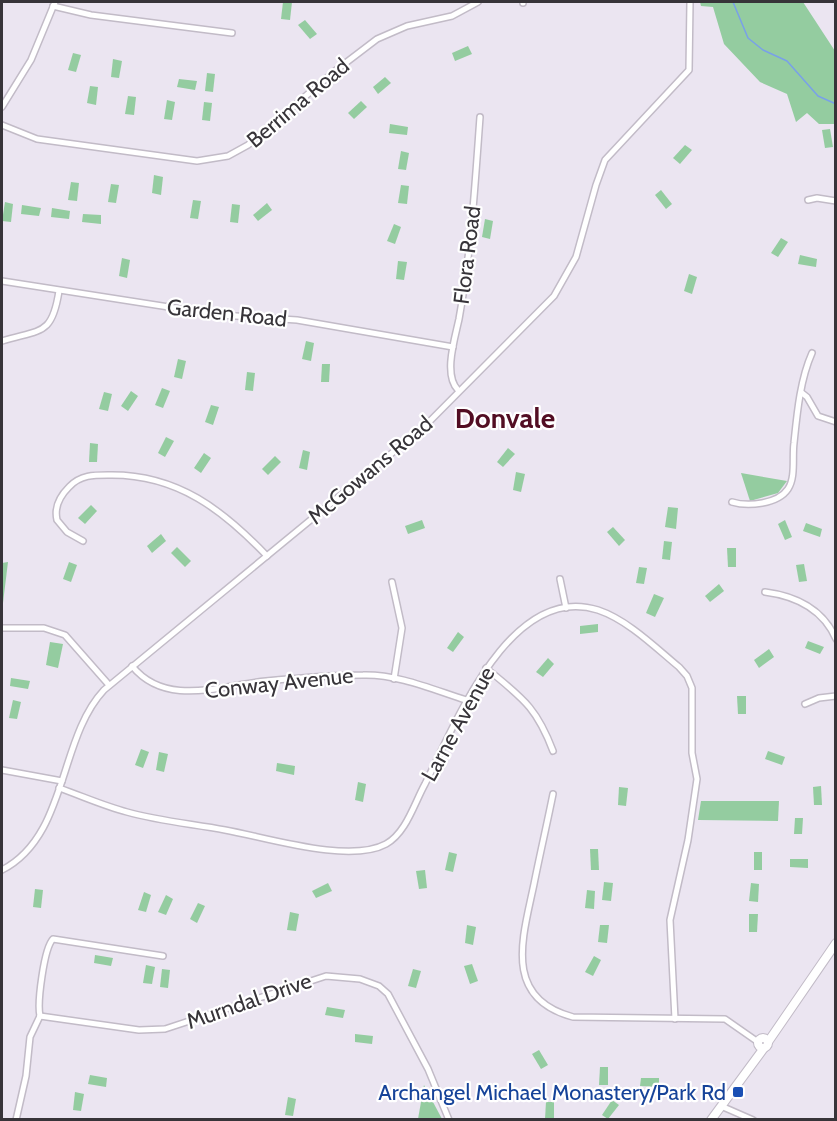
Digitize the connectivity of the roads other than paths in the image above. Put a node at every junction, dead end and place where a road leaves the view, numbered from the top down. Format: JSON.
{"nodes":[{"id":1,"x":478,"y":2,"type":"edge"},
{"id":2,"x":690,"y":2,"type":"edge"},
{"id":3,"x":54,"y":4,"type":"edge"},
{"id":4,"x":232,"y":33,"type":"dead end"},
{"id":5,"x":2,"y":107,"type":"edge"},
{"id":6,"x":480,"y":117,"type":"dead end"},
{"id":7,"x":2,"y":125,"type":"edge"},
{"id":8,"x":808,"y":200,"type":"dead end"},
{"id":9,"x":836,"y":201,"type":"edge"},
{"id":10,"x":2,"y":281,"type":"edge"},
{"id":11,"x":59,"y":291,"type":"junction"},
{"id":12,"x":2,"y":341,"type":"edge"},
{"id":13,"x":453,"y":347,"type":"junction"},
{"id":14,"x":812,"y":353,"type":"dead end"},
{"id":15,"x":458,"y":390,"type":"junction"},
{"id":16,"x":802,"y":393,"type":"junction"},
{"id":17,"x":836,"y":422,"type":"edge"},
{"id":18,"x":732,"y":502,"type":"dead end"},
{"id":19,"x":83,"y":541,"type":"dead end"},
{"id":20,"x":267,"y":556,"type":"junction"},
{"id":21,"x":560,"y":579,"type":"dead end"},
{"id":22,"x":392,"y":582,"type":"dead end"},
{"id":23,"x":765,"y":592,"type":"dead end"},
{"id":24,"x":566,"y":608,"type":"junction"},
{"id":25,"x":2,"y":628,"type":"edge"},
{"id":26,"x":836,"y":639,"type":"edge"},
{"id":27,"x":132,"y":666,"type":"junction"},
{"id":28,"x":486,"y":668,"type":"junction"},
{"id":29,"x":394,"y":679,"type":"junction"},
{"id":30,"x":109,"y":685,"type":"junction"},
{"id":31,"x":836,"y":696,"type":"edge"},
{"id":32,"x":466,"y":700,"type":"junction"},
{"id":33,"x":805,"y":704,"type":"dead end"},
{"id":34,"x":552,"y":752,"type":"dead end"},
{"id":35,"x":2,"y":770,"type":"edge"},
{"id":36,"x":60,"y":785,"type":"junction"},
{"id":37,"x":553,"y":794,"type":"dead end"},
{"id":38,"x":2,"y":870,"type":"edge"},
{"id":39,"x":836,"y":944,"type":"edge"},
{"id":40,"x":163,"y":956,"type":"dead end"},
{"id":41,"x":40,"y":1016,"type":"junction"},
{"id":42,"x":675,"y":1019,"type":"junction"},
{"id":43,"x":762,"y":1042,"type":"junction"},
{"id":44,"x":721,"y":1106,"type":"junction"},
{"id":45,"x":16,"y":1119,"type":"edge"},
{"id":46,"x":449,"y":1119,"type":"edge"},
{"id":47,"x":711,"y":1119,"type":"edge"},
{"id":48,"x":753,"y":1119,"type":"edge"}],
"edges":[{"from":1,"to":7,"type":"street","name":"Berrima Road"},
{"from":2,"to":15,"type":"street","name":"McGowans Road"},
{"from":3,"to":4,"type":"street"},
{"from":3,"to":5,"type":"street"},
{"from":6,"to":13,"type":"street","name":"Flora Road"},
{"from":8,"to":9,"type":"street"},
{"from":10,"to":11,"type":"street","name":"Garden Road"},
{"from":11,"to":12,"type":"street"},
{"from":11,"to":13,"type":"street","name":"Garden Road"},
{"from":13,"to":15,"type":"street","name":"Flora Road"},
{"from":14,"to":16,"type":"street"},
{"from":15,"to":20,"type":"street","name":"McGowans Road"},
{"from":16,"to":17,"type":"street"},
{"from":16,"to":18,"type":"street"},
{"from":19,"to":20,"type":"street"},
{"from":20,"to":27,"type":"street","name":"McGowans Road"},
{"from":21,"to":24,"type":"street"},
{"from":22,"to":29,"type":"street"},
{"from":23,"to":26,"type":"street"},
{"from":24,"to":28,"type":"street","name":"Larne Avenue"},
{"from":24,"to":42,"type":"street","name":"Larne Avenue"},
{"from":25,"to":30,"type":"street"},
{"from":27,"to":29,"type":"street","name":"Conway Avenue"},
{"from":27,"to":30,"type":"street","name":"McGowans Road"},
{"from":28,"to":32,"type":"street","name":"Larne Avenue"},
{"from":28,"to":34,"type":"street"},
{"from":29,"to":32,"type":"street","name":"Conway Avenue"},
{"from":30,"to":36,"type":"street","name":"McGowans Road"},
{"from":31,"to":33,"type":"street"},
{"from":32,"to":36,"type":"street","name":"Larne Avenue"},
{"from":35,"to":36,"type":"street","name":"Larne Avenue"},
{"from":36,"to":38,"type":"street","name":"McGowans Road"},
{"from":37,"to":42,"type":"street"},
{"from":39,"to":43,"type":"street"},
{"from":40,"to":41,"type":"street"},
{"from":41,"to":45,"type":"street"},
{"from":41,"to":46,"type":"street","name":"Murndal Drive"},
{"from":42,"to":43,"type":"street"},
{"from":43,"to":44,"type":"street"},
{"from":44,"to":47,"type":"street"},
{"from":44,"to":48,"type":"street"}]}
